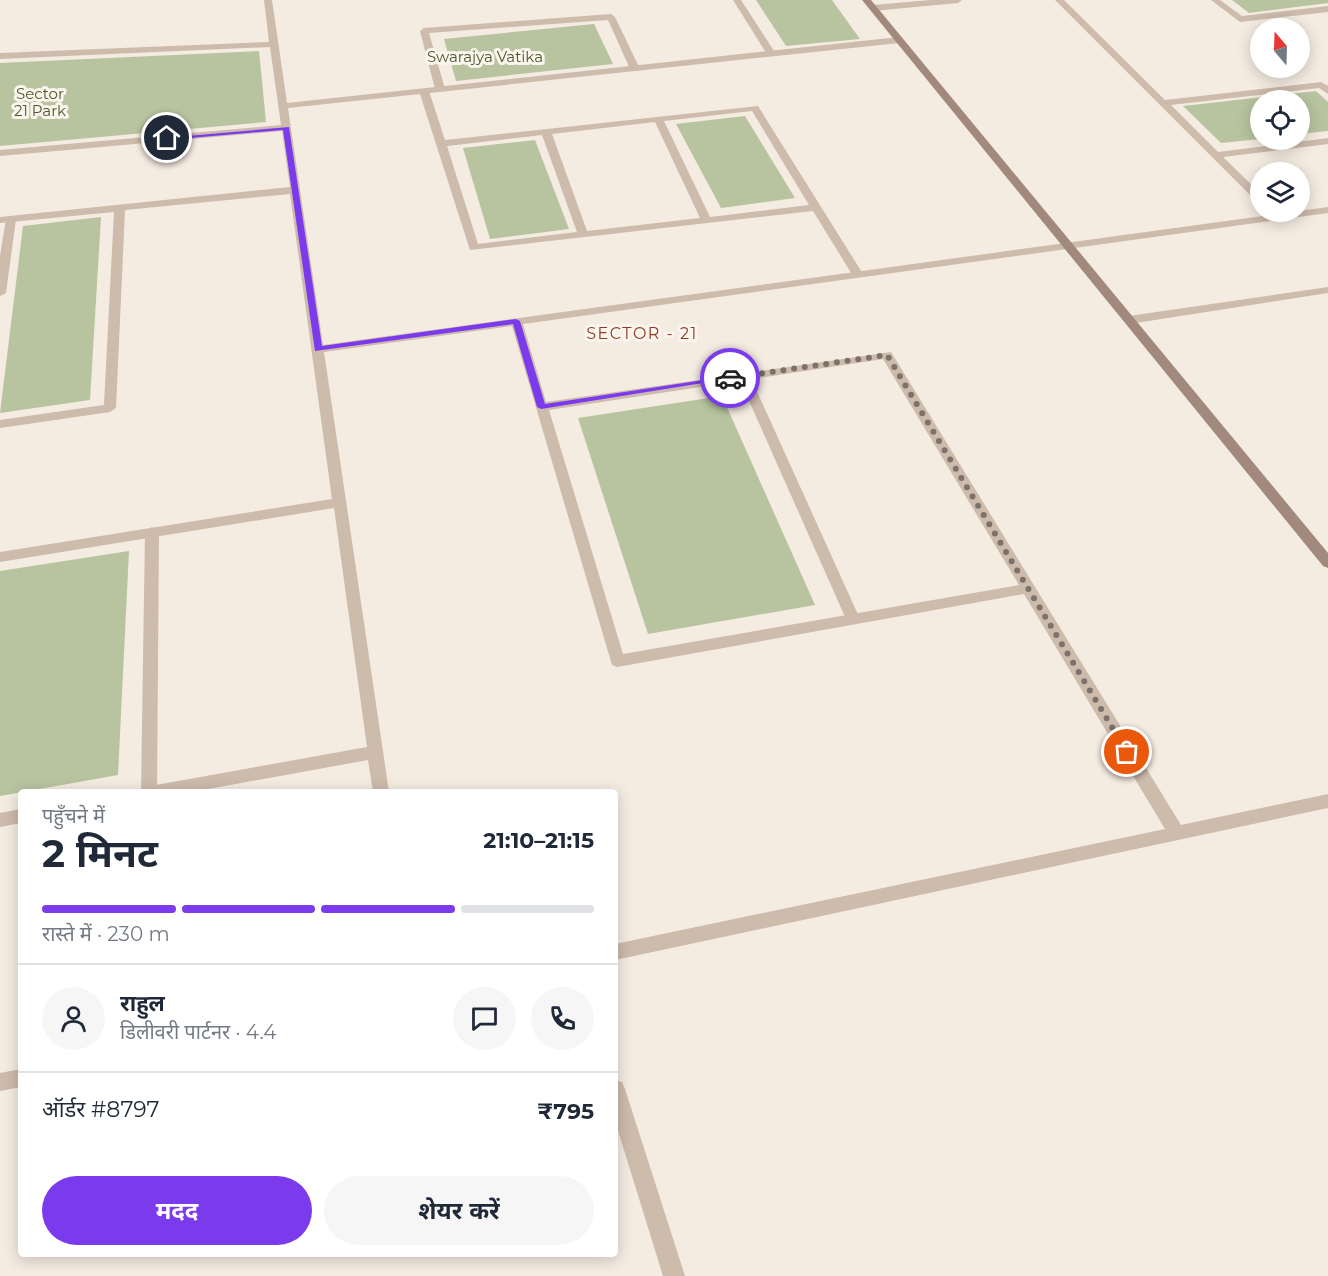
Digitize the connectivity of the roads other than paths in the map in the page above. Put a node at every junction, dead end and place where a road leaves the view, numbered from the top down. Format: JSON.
{"nodes":[{"id":1,"x":268,"y":0,"type":"edge"},
{"id":2,"x":737,"y":0,"type":"edge"},
{"id":3,"x":958,"y":0,"type":"edge"},
{"id":4,"x":1059,"y":0,"type":"edge"},
{"id":5,"x":1215,"y":0,"type":"edge"},
{"id":6,"x":870,"y":4,"type":"edge"},
{"id":7,"x":1328,"y":9,"type":"edge"},
{"id":8,"x":899,"y":40,"type":"junction"},
{"id":9,"x":274,"y":44,"type":"junction"},
{"id":10,"x":771,"y":54,"type":"junction"},
{"id":11,"x":0,"y":56,"type":"edge"},
{"id":12,"x":634,"y":69,"type":"junction"},
{"id":13,"x":440,"y":89,"type":"junction"},
{"id":14,"x":424,"y":91,"type":"junction"},
{"id":15,"x":1328,"y":91,"type":"edge"},
{"id":16,"x":1163,"y":103,"type":"junction"},
{"id":17,"x":283,"y":106,"type":"junction"},
{"id":18,"x":658,"y":119,"type":"junction"},
{"id":19,"x":286,"y":128,"type":"junction"},
{"id":20,"x":546,"y":132,"type":"junction"},
{"id":21,"x":1328,"y":141,"type":"edge"},
{"id":22,"x":440,"y":144,"type":"junction"},
{"id":23,"x":0,"y":153,"type":"edge"},
{"id":24,"x":1215,"y":154,"type":"junction"},
{"id":25,"x":1250,"y":189,"type":"edge"},
{"id":26,"x":295,"y":190,"type":"junction"},
{"id":27,"x":816,"y":207,"type":"junction"},
{"id":28,"x":120,"y":208,"type":"junction"},
{"id":29,"x":1328,"y":210,"type":"edge"},
{"id":30,"x":1310,"y":211,"type":"edge"},
{"id":31,"x":1250,"y":218,"type":"edge"},
{"id":32,"x":6,"y":219,"type":"edge"},
{"id":33,"x":706,"y":220,"type":"junction"},
{"id":34,"x":583,"y":235,"type":"junction"},
{"id":35,"x":1067,"y":244,"type":"junction"},
{"id":36,"x":857,"y":274,"type":"junction"},
{"id":37,"x":1322,"y":291,"type":"edge"},
{"id":38,"x":0,"y":293,"type":"edge"},
{"id":39,"x":1328,"y":303,"type":"edge"},
{"id":40,"x":1129,"y":320,"type":"junction"},
{"id":41,"x":516,"y":321,"type":"junction"},
{"id":42,"x":318,"y":349,"type":"junction"},
{"id":43,"x":744,"y":376,"type":"junction"},
{"id":44,"x":541,"y":407,"type":"junction"},
{"id":45,"x":0,"y":424,"type":"edge"},
{"id":46,"x":340,"y":502,"type":"junction"},
{"id":47,"x":152,"y":532,"type":"junction"},
{"id":48,"x":0,"y":557,"type":"edge"},
{"id":49,"x":1328,"y":563,"type":"edge"},
{"id":50,"x":1028,"y":588,"type":"junction"},
{"id":51,"x":853,"y":619,"type":"junction"},
{"id":52,"x":376,"y":753,"type":"junction"},
{"id":53,"x":148,"y":789,"type":"edge"},
{"id":54,"x":173,"y":789,"type":"edge"},
{"id":55,"x":381,"y":789,"type":"edge"},
{"id":56,"x":1328,"y":801,"type":"edge"},
{"id":57,"x":18,"y":817,"type":"edge"},
{"id":58,"x":0,"y":820,"type":"edge"},
{"id":59,"x":1177,"y":834,"type":"junction"},
{"id":60,"x":618,"y":951,"type":"edge"},
{"id":61,"x":18,"y":1079,"type":"edge"},
{"id":62,"x":0,"y":1082,"type":"edge"},
{"id":63,"x":618,"y":1099,"type":"edge"},
{"id":64,"x":674,"y":1276,"type":"edge"}],
"edges":[{"from":1,"to":9,"type":"street"},
{"from":2,"to":10,"type":"street"},
{"from":3,"to":6,"type":"street"},
{"from":4,"to":16,"type":"street"},
{"from":5,"to":7,"type":"street"},
{"from":6,"to":8,"type":"street"},
{"from":8,"to":10,"type":"street"},
{"from":8,"to":35,"type":"street"},
{"from":9,"to":11,"type":"street"},
{"from":9,"to":17,"type":"street"},
{"from":10,"to":12,"type":"street"},
{"from":12,"to":13,"type":"street"},
{"from":12,"to":13,"type":"street"},
{"from":13,"to":14,"type":"street"},
{"from":14,"to":17,"type":"street"},
{"from":14,"to":22,"type":"street"},
{"from":15,"to":16,"type":"street"},
{"from":16,"to":24,"type":"street"},
{"from":17,"to":19,"type":"street"},
{"from":18,"to":20,"type":"street"},
{"from":18,"to":27,"type":"street"},
{"from":18,"to":33,"type":"street"},
{"from":19,"to":23,"type":"street"},
{"from":19,"to":26,"type":"street"},
{"from":20,"to":22,"type":"street"},
{"from":20,"to":34,"type":"street"},
{"from":21,"to":24,"type":"street"},
{"from":22,"to":34,"type":"street"},
{"from":24,"to":25,"type":"street"},
{"from":26,"to":28,"type":"street"},
{"from":26,"to":42,"type":"street"},
{"from":27,"to":33,"type":"street"},
{"from":27,"to":36,"type":"street"},
{"from":28,"to":32,"type":"street"},
{"from":28,"to":45,"type":"street"},
{"from":29,"to":30,"type":"street"},
{"from":31,"to":35,"type":"street"},
{"from":32,"to":38,"type":"street"},
{"from":33,"to":34,"type":"street"},
{"from":35,"to":36,"type":"street"},
{"from":35,"to":40,"type":"street"},
{"from":36,"to":41,"type":"street"},
{"from":37,"to":39,"type":"street"},
{"from":37,"to":40,"type":"street"},
{"from":40,"to":49,"type":"street"},
{"from":41,"to":42,"type":"street"},
{"from":41,"to":44,"type":"street"},
{"from":42,"to":46,"type":"street"},
{"from":43,"to":44,"type":"street"},
{"from":43,"to":50,"type":"street"},
{"from":43,"to":51,"type":"street"},
{"from":44,"to":51,"type":"street"},
{"from":46,"to":47,"type":"street"},
{"from":46,"to":52,"type":"street"},
{"from":47,"to":48,"type":"street"},
{"from":47,"to":53,"type":"street"},
{"from":50,"to":51,"type":"street"},
{"from":50,"to":59,"type":"street"},
{"from":52,"to":54,"type":"street"},
{"from":52,"to":55,"type":"street"},
{"from":56,"to":59,"type":"street"},
{"from":57,"to":58,"type":"street"},
{"from":59,"to":60,"type":"street"},
{"from":61,"to":62,"type":"street"},
{"from":63,"to":64,"type":"street"}]}
